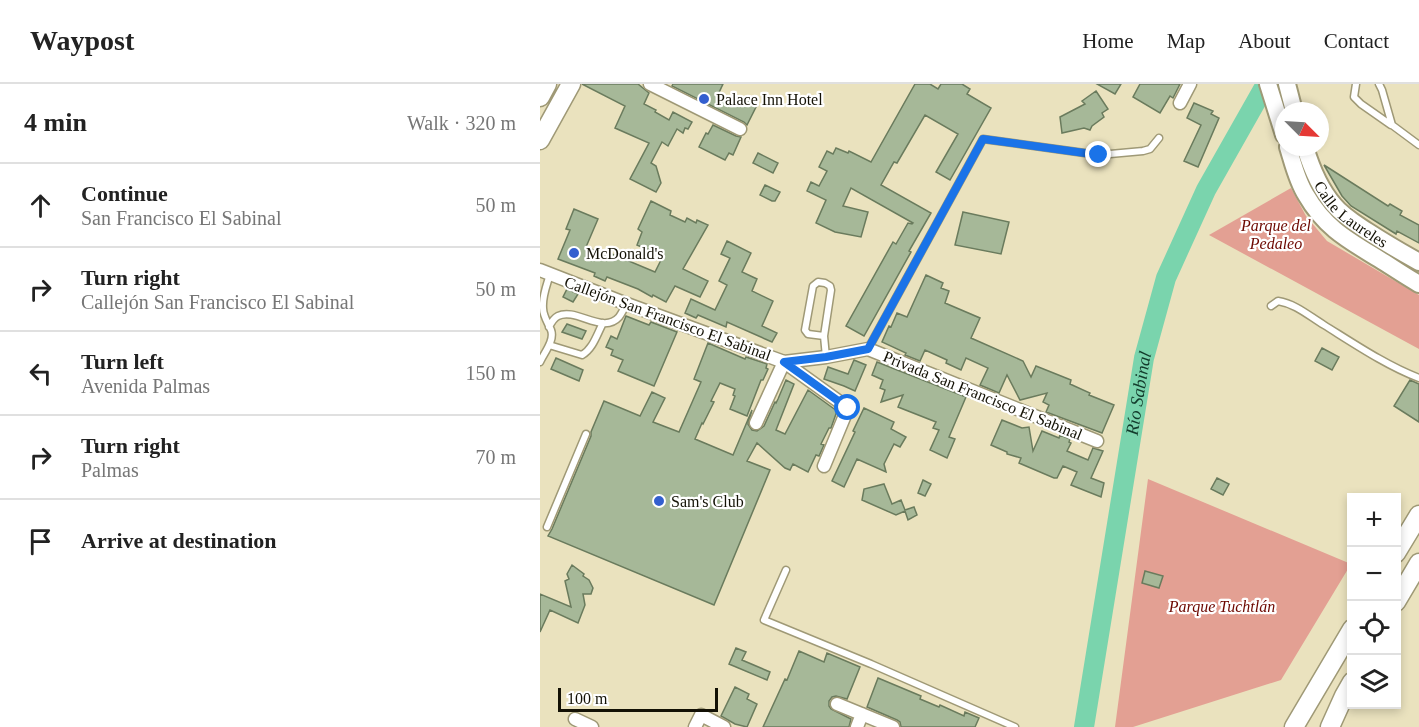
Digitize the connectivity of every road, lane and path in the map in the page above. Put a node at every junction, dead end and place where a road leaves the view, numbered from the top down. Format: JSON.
{"nodes":[{"id":1,"x":547,"y":84,"type":"edge"},
{"id":2,"x":571,"y":84,"type":"edge"},
{"id":3,"x":651,"y":84,"type":"edge"},
{"id":4,"x":1190,"y":84,"type":"edge"},
{"id":5,"x":1268,"y":84,"type":"edge"},
{"id":6,"x":1287,"y":84,"type":"edge"},
{"id":7,"x":1356,"y":84,"type":"edge"},
{"id":8,"x":1379,"y":84,"type":"edge"},
{"id":9,"x":540,"y":97,"type":"edge"},
{"id":10,"x":1292,"y":102,"type":"edge"},
{"id":11,"x":1180,"y":103,"type":"dead end"},
{"id":12,"x":1275,"y":107,"type":"edge"},
{"id":13,"x":1392,"y":125,"type":"junction"},
{"id":14,"x":740,"y":129,"type":"dead end"},
{"id":15,"x":1159,"y":138,"type":"dead end"},
{"id":16,"x":540,"y":140,"type":"edge"},
{"id":17,"x":1419,"y":146,"type":"edge"},
{"id":18,"x":1291,"y":156,"type":"edge"},
{"id":19,"x":1308,"y":156,"type":"edge"},
{"id":20,"x":1419,"y":262,"type":"edge"},
{"id":21,"x":545,"y":272,"type":"edge"},
{"id":22,"x":1417,"y":278,"type":"edge"},
{"id":23,"x":627,"y":304,"type":"junction"},
{"id":24,"x":1271,"y":306,"type":"dead end"},
{"id":25,"x":603,"y":323,"type":"junction"},
{"id":26,"x":549,"y":327,"type":"junction"},
{"id":27,"x":824,"y":336,"type":"junction"},
{"id":28,"x":549,"y":345,"type":"junction"},
{"id":29,"x":868,"y":349,"type":"junction"},
{"id":30,"x":826,"y":357,"type":"junction"},
{"id":31,"x":540,"y":362,"type":"edge"},
{"id":32,"x":784,"y":362,"type":"junction"},
{"id":33,"x":1419,"y":378,"type":"edge"},
{"id":34,"x":756,"y":423,"type":"dead end"},
{"id":35,"x":586,"y":434,"type":"dead end"},
{"id":36,"x":1097,"y":441,"type":"dead end"},
{"id":37,"x":824,"y":466,"type":"dead end"},
{"id":38,"x":1419,"y":515,"type":"edge"},
{"id":39,"x":547,"y":527,"type":"dead end"},
{"id":40,"x":1400,"y":547,"type":"edge"},
{"id":41,"x":1419,"y":563,"type":"edge"},
{"id":42,"x":786,"y":570,"type":"dead end"},
{"id":43,"x":1397,"y":601,"type":"edge"},
{"id":44,"x":1347,"y":637,"type":"edge"},
{"id":45,"x":1347,"y":691,"type":"edge"},
{"id":46,"x":837,"y":704,"type":"dead end"},
{"id":47,"x":862,"y":714,"type":"junction"},
{"id":48,"x":575,"y":719,"type":"dead end"},
{"id":49,"x":592,"y":727,"type":"edge"},
{"id":50,"x":695,"y":727,"type":"edge"},
{"id":51,"x":724,"y":727,"type":"edge"},
{"id":52,"x":857,"y":727,"type":"edge"},
{"id":53,"x":893,"y":727,"type":"edge"},
{"id":54,"x":1015,"y":727,"type":"edge"},
{"id":55,"x":1294,"y":727,"type":"edge"},
{"id":56,"x":1330,"y":727,"type":"edge"}],
"edges":[{"from":1,"to":9,"type":"main road"},
{"from":2,"to":16,"type":"main road"},
{"from":3,"to":14,"type":"street"},
{"from":4,"to":11,"type":"street"},
{"from":5,"to":12,"type":"street"},
{"from":6,"to":10,"type":"street"},
{"from":7,"to":13,"type":"lane"},
{"from":8,"to":13,"type":"lane"},
{"from":13,"to":17,"type":"lane"},
{"from":15,"to":29,"type":"lane"},
{"from":18,"to":22,"type":"street","name":"Calle Laureles"},
{"from":19,"to":20,"type":"street","name":"Calle Laureles"},
{"from":21,"to":23,"type":"street","name":"Callejón San Francisco El Sabinal"},
{"from":21,"to":26,"type":"lane"},
{"from":23,"to":25,"type":"lane"},
{"from":23,"to":32,"type":"street","name":"Callejón San Francisco El Sabinal"},
{"from":24,"to":33,"type":"lane"},
{"from":25,"to":26,"type":"lane"},
{"from":25,"to":28,"type":"lane"},
{"from":26,"to":28,"type":"lane"},
{"from":27,"to":27,"type":"lane"},
{"from":27,"to":30,"type":"lane"},
{"from":28,"to":31,"type":"lane"},
{"from":29,"to":30,"type":"street","name":"Callejón San Francisco El Sabinal"},
{"from":29,"to":36,"type":"street","name":"Privada San Francisco El Sabinal"},
{"from":30,"to":32,"type":"street","name":"Callejón San Francisco El Sabinal"},
{"from":32,"to":34,"type":"street"},
{"from":32,"to":37,"type":"street"},
{"from":35,"to":39,"type":"lane"},
{"from":38,"to":40,"type":"main road"},
{"from":41,"to":43,"type":"main road"},
{"from":42,"to":54,"type":"lane"},
{"from":44,"to":55,"type":"main road"},
{"from":45,"to":56,"type":"main road"},
{"from":46,"to":47,"type":"street"},
{"from":47,"to":52,"type":"street"},
{"from":47,"to":53,"type":"street"},
{"from":48,"to":49,"type":"street"},
{"from":50,"to":51,"type":"street"}]}
